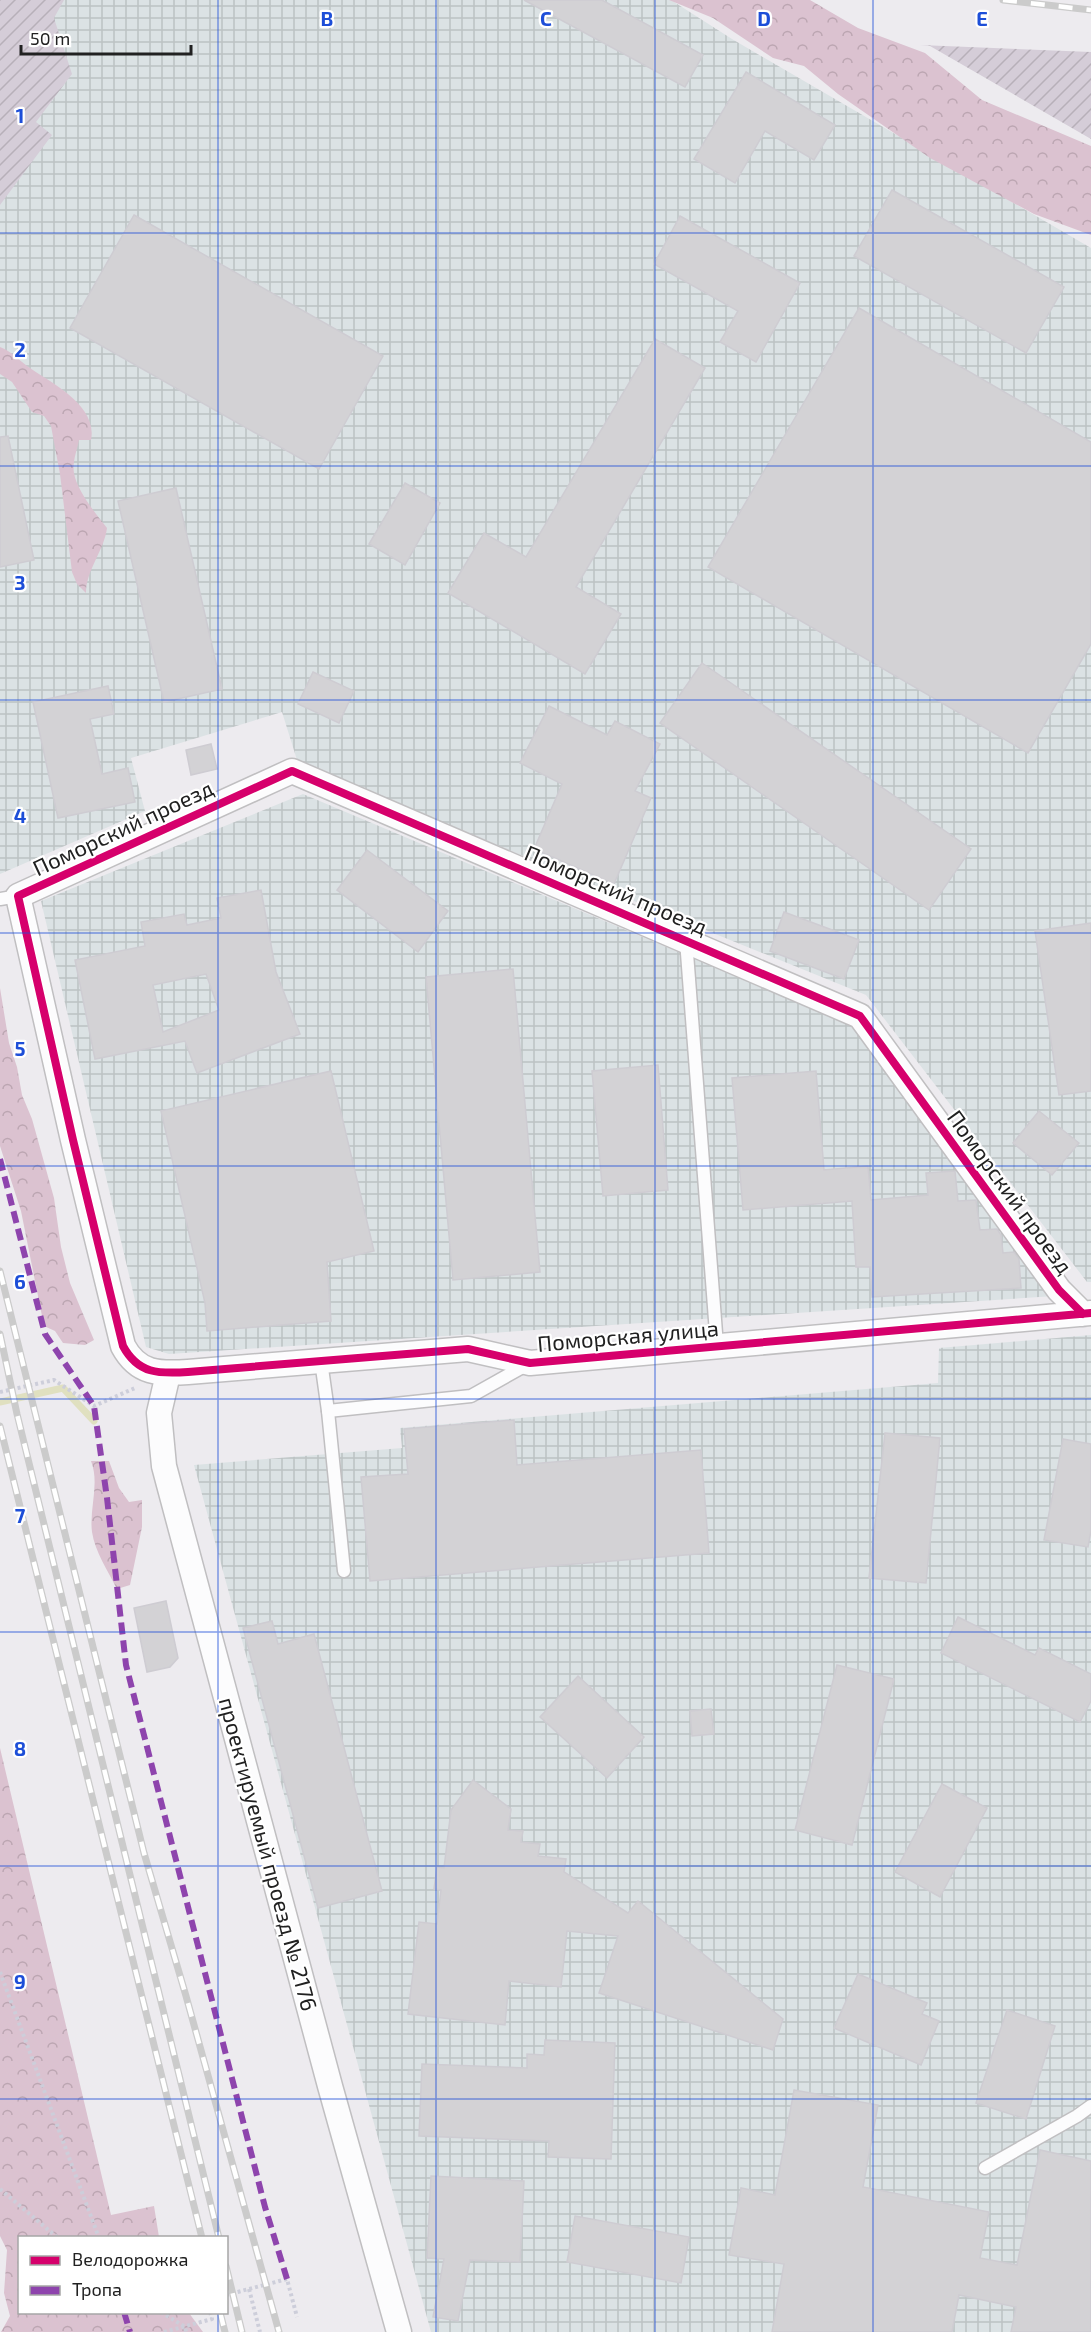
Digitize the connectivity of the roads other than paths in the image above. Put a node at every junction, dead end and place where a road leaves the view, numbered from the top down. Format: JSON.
{"nodes":[{"id":1,"x":9,"y":897,"type":"edge"},
{"id":2,"x":686,"y":940,"type":"junction"},
{"id":3,"x":1087,"y":1313,"type":"edge"},
{"id":4,"x":717,"y":1346,"type":"junction"},
{"id":5,"x":321,"y":1361,"type":"junction"},
{"id":6,"x":530,"y":1363,"type":"junction"},
{"id":7,"x":168,"y":1374,"type":"junction"},
{"id":8,"x":328,"y":1411,"type":"junction"},
{"id":9,"x":344,"y":1571,"type":"dead end"},
{"id":10,"x":1091,"y":2106,"type":"edge"},
{"id":11,"x":985,"y":2168,"type":"dead end"},
{"id":12,"x":399,"y":2332,"type":"edge"}],
"edges":[{"from":1,"to":2,"type":"street","name":"Поморский проезд"},
{"from":1,"to":7,"type":"street"},
{"from":2,"to":3,"type":"street","name":"Поморский проезд"},
{"from":2,"to":4,"type":"lane"},
{"from":3,"to":4,"type":"street","name":"Поморская улица"},
{"from":4,"to":6,"type":"street","name":"Поморская улица"},
{"from":5,"to":6,"type":"street","name":"Поморская улица"},
{"from":5,"to":7,"type":"street","name":"Поморская улица"},
{"from":5,"to":8,"type":"lane"},
{"from":6,"to":8,"type":"lane"},
{"from":7,"to":12,"type":"street","name":"проектируемый проезд № 2176"},
{"from":8,"to":9,"type":"lane"},
{"from":10,"to":11,"type":"lane"}]}
